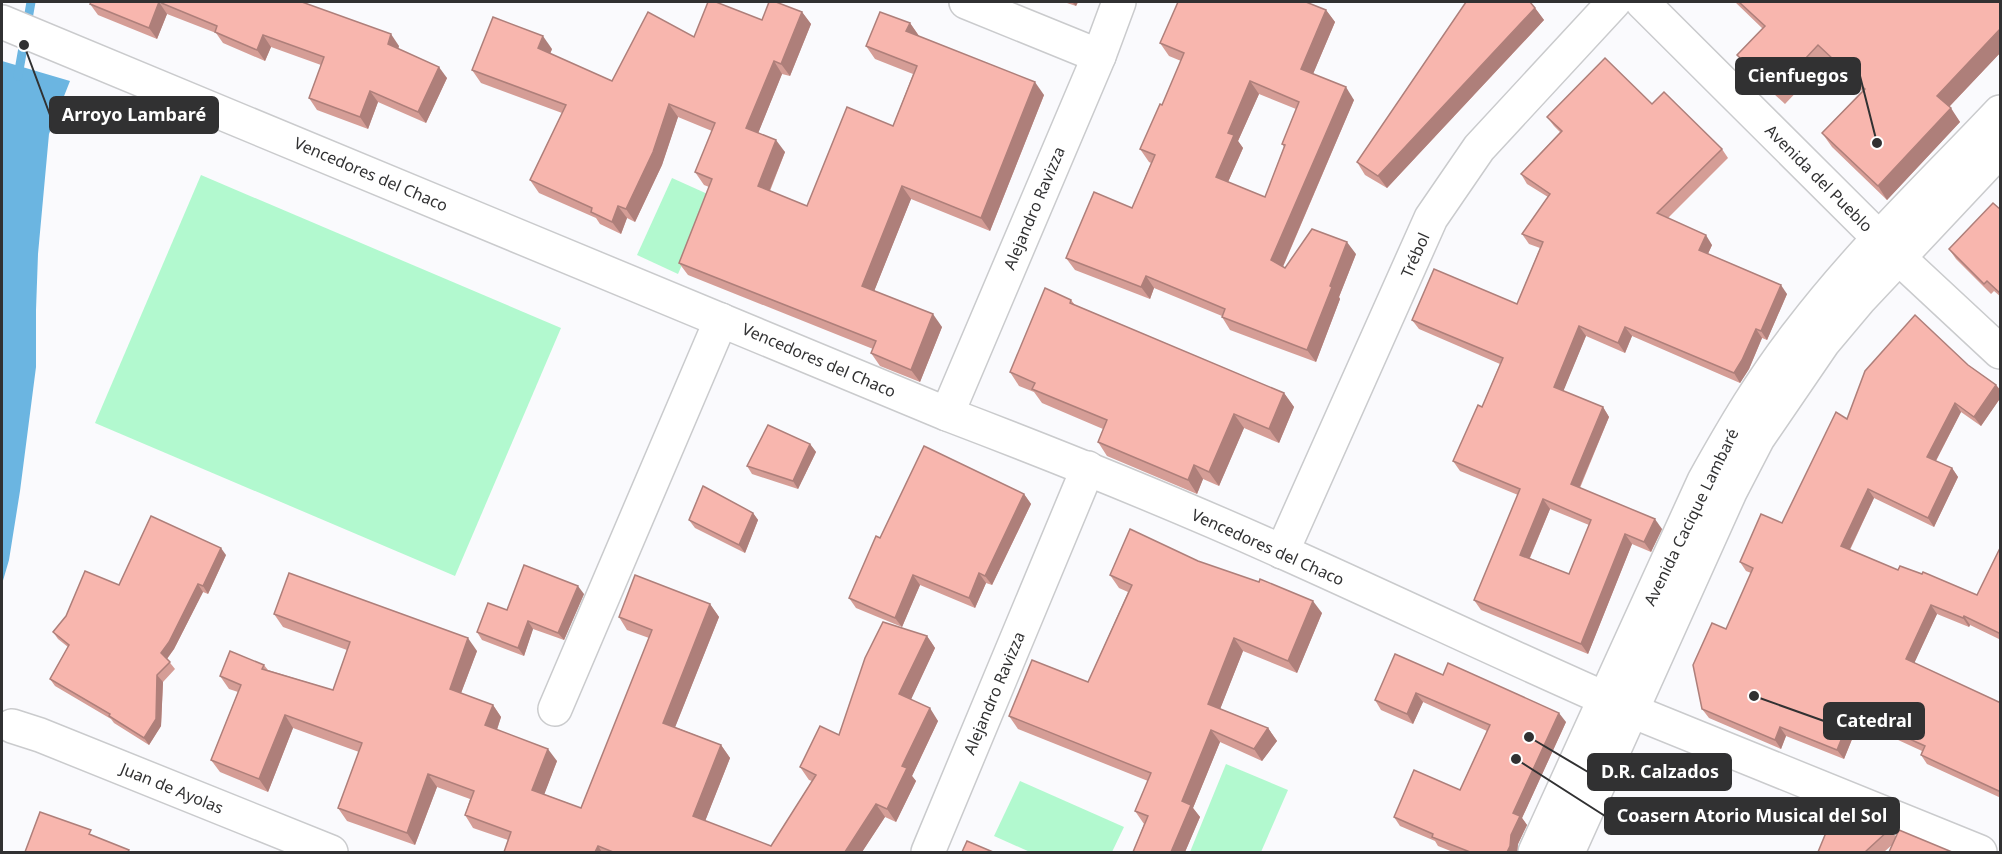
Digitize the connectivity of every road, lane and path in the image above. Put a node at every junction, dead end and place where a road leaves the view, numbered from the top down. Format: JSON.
{"nodes":[{"id":1,"x":966,"y":2,"type":"edge"},
{"id":2,"x":1119,"y":2,"type":"edge"},
{"id":3,"x":1614,"y":2,"type":"edge"},
{"id":4,"x":1641,"y":2,"type":"edge"},
{"id":5,"x":2,"y":22,"type":"edge"},
{"id":6,"x":1099,"y":56,"type":"junction"},
{"id":7,"x":2001,"y":112,"type":"edge"},
{"id":8,"x":2001,"y":150,"type":"edge"},
{"id":9,"x":1890,"y":248,"type":"junction"},
{"id":10,"x":721,"y":320,"type":"junction"},
{"id":11,"x":2001,"y":352,"type":"edge"},
{"id":12,"x":947,"y":414,"type":"junction"},
{"id":13,"x":1088,"y":468,"type":"junction"},
{"id":14,"x":1282,"y":552,"type":"junction"},
{"id":15,"x":1619,"y":705,"type":"junction"},
{"id":16,"x":555,"y":709,"type":"dead end"},
{"id":17,"x":12,"y":726,"type":"dead end"},
{"id":18,"x":331,"y":852,"type":"edge"},
{"id":19,"x":928,"y":852,"type":"edge"},
{"id":20,"x":1535,"y":852,"type":"edge"},
{"id":21,"x":1568,"y":852,"type":"edge"},
{"id":22,"x":1980,"y":852,"type":"edge"}],
"edges":[{"from":1,"to":6,"type":"street"},
{"from":2,"to":6,"type":"street","name":"Alejandro Ravizza"},
{"from":3,"to":14,"type":"street","name":"Trébol"},
{"from":4,"to":9,"type":"street","name":"Avenida del Pueblo"},
{"from":5,"to":10,"type":"street","name":"Vencedores del Chaco"},
{"from":6,"to":12,"type":"street","name":"Alejandro Ravizza"},
{"from":7,"to":9,"type":"street","name":"Avenida Cacique Lambaré"},
{"from":8,"to":9,"type":"street","name":"Avenida Cacique Lambaré"},
{"from":9,"to":11,"type":"street","name":"Avenida del Pueblo"},
{"from":9,"to":15,"type":"street","name":"Avenida Cacique Lambaré"},
{"from":10,"to":12,"type":"street","name":"Vencedores del Chaco"},
{"from":10,"to":16,"type":"street"},
{"from":12,"to":13,"type":"street","name":"Vencedores del Chaco"},
{"from":13,"to":14,"type":"street","name":"Vencedores del Chaco"},
{"from":13,"to":19,"type":"street","name":"Alejandro Ravizza"},
{"from":14,"to":15,"type":"street","name":"Vencedores del Chaco"},
{"from":15,"to":20,"type":"street","name":"Avenida Cacique Lambaré"},
{"from":15,"to":21,"type":"street","name":"Avenida Cacique Lambaré"},
{"from":15,"to":22,"type":"street","name":"Vencedores del Chaco"},
{"from":17,"to":18,"type":"street","name":"Juan de Ayolas"}]}
